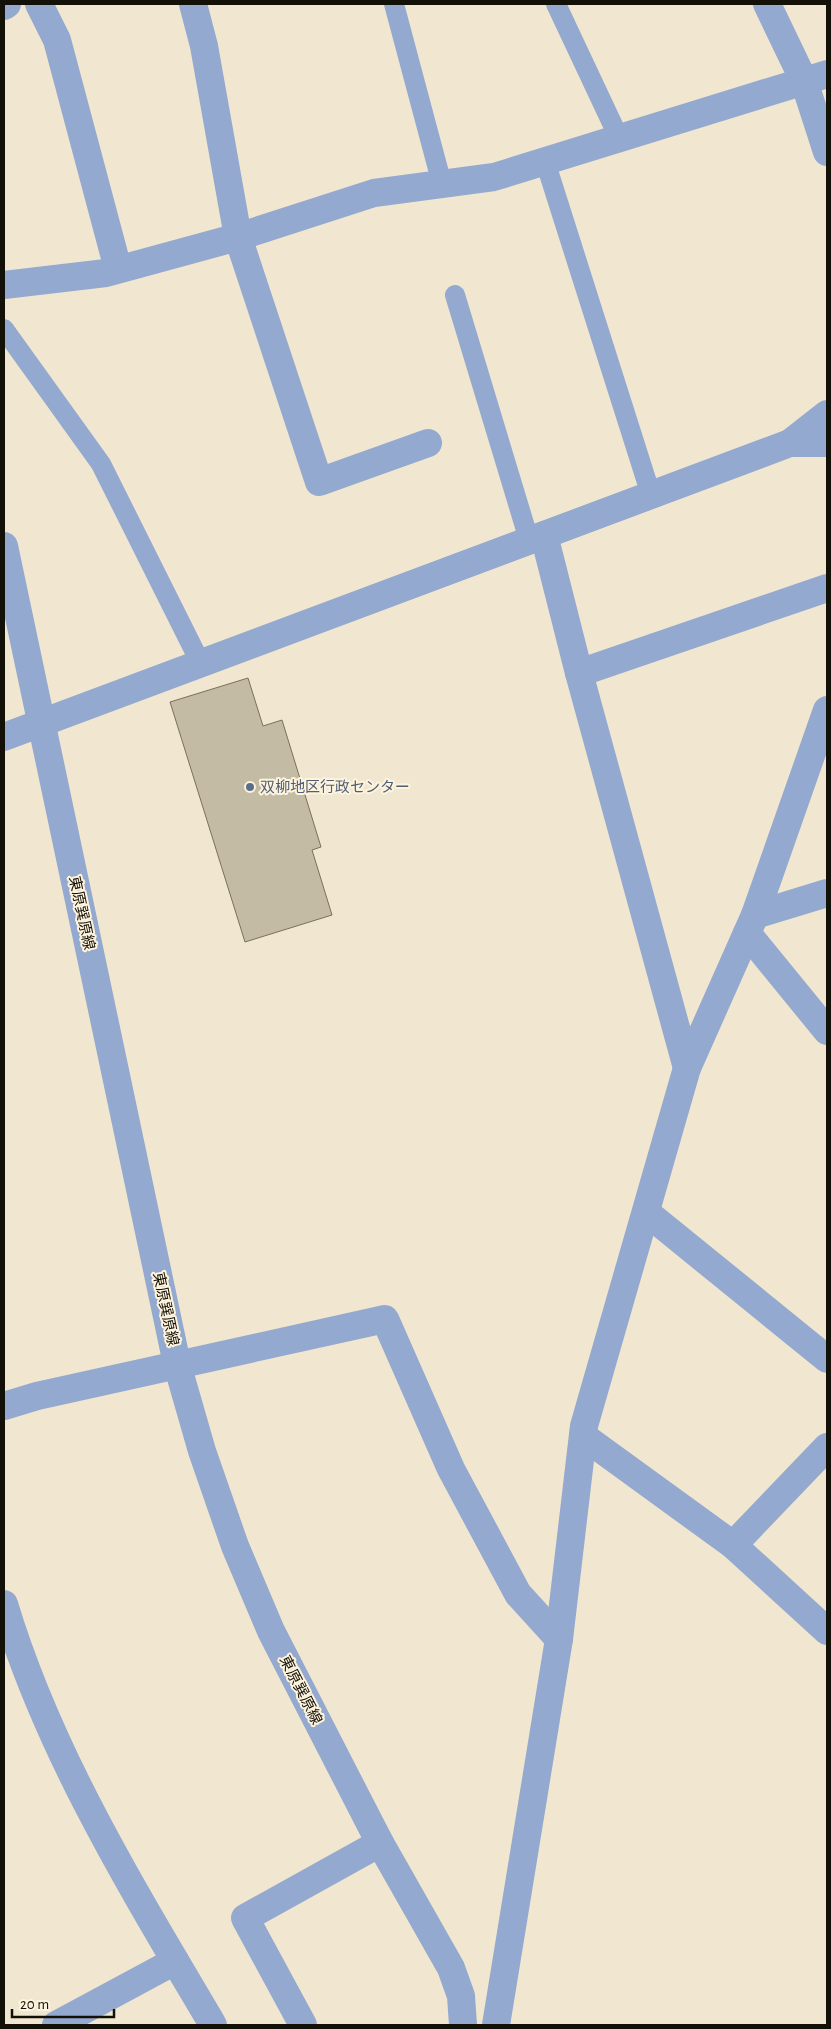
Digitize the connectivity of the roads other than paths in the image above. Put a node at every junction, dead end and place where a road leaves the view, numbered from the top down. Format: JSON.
{"nodes":[{"id":1,"x":7,"y":4,"type":"edge"},
{"id":2,"x":39,"y":4,"type":"edge"},
{"id":3,"x":193,"y":4,"type":"edge"},
{"id":4,"x":394,"y":4,"type":"edge"},
{"id":5,"x":556,"y":4,"type":"edge"},
{"id":6,"x":767,"y":4,"type":"edge"},
{"id":7,"x":4,"y":6,"type":"edge"},
{"id":8,"x":816,"y":78,"type":"edge"},
{"id":9,"x":620,"y":138,"type":"junction"},
{"id":10,"x":827,"y":152,"type":"edge"},
{"id":11,"x":545,"y":161,"type":"junction"},
{"id":12,"x":442,"y":184,"type":"junction"},
{"id":13,"x":238,"y":237,"type":"junction"},
{"id":14,"x":118,"y":269,"type":"junction"},
{"id":15,"x":4,"y":285,"type":"edge"},
{"id":16,"x":455,"y":295,"type":"dead end"},
{"id":17,"x":4,"y":329,"type":"edge"},
{"id":18,"x":827,"y":414,"type":"edge"},
{"id":19,"x":428,"y":443,"type":"dead end"},
{"id":20,"x":790,"y":443,"type":"junction"},
{"id":21,"x":827,"y":443,"type":"edge"},
{"id":22,"x":651,"y":494,"type":"junction"},
{"id":23,"x":537,"y":537,"type":"junction"},
{"id":24,"x":4,"y":546,"type":"edge"},
{"id":25,"x":827,"y":588,"type":"edge"},
{"id":26,"x":201,"y":664,"type":"junction"},
{"id":27,"x":578,"y":673,"type":"junction"},
{"id":28,"x":827,"y":710,"type":"edge"},
{"id":29,"x":42,"y":724,"type":"junction"},
{"id":30,"x":4,"y":737,"type":"edge"},
{"id":31,"x":827,"y":893,"type":"edge"},
{"id":32,"x":751,"y":924,"type":"junction"},
{"id":33,"x":827,"y":1031,"type":"edge"},
{"id":34,"x":687,"y":1068,"type":"junction"},
{"id":35,"x":646,"y":1212,"type":"junction"},
{"id":36,"x":827,"y":1359,"type":"edge"},
{"id":37,"x":177,"y":1364,"type":"junction"},
{"id":38,"x":4,"y":1406,"type":"edge"},
{"id":39,"x":583,"y":1436,"type":"junction"},
{"id":40,"x":827,"y":1447,"type":"edge"},
{"id":41,"x":733,"y":1545,"type":"junction"},
{"id":42,"x":4,"y":1604,"type":"edge"},
{"id":43,"x":827,"y":1631,"type":"edge"},
{"id":44,"x":559,"y":1639,"type":"junction"},
{"id":45,"x":380,"y":1843,"type":"junction"},
{"id":46,"x":176,"y":1961,"type":"junction"},
{"id":47,"x":56,"y":2025,"type":"edge"},
{"id":48,"x":213,"y":2025,"type":"edge"},
{"id":49,"x":303,"y":2025,"type":"edge"},
{"id":50,"x":463,"y":2025,"type":"edge"},
{"id":51,"x":496,"y":2025,"type":"edge"}],
"edges":[{"from":1,"to":7,"type":"street"},
{"from":2,"to":14,"type":"street"},
{"from":3,"to":13,"type":"street"},
{"from":4,"to":12,"type":"lane"},
{"from":5,"to":9,"type":"lane"},
{"from":6,"to":8,"type":"street"},
{"from":8,"to":9,"type":"street"},
{"from":8,"to":10,"type":"street"},
{"from":9,"to":11,"type":"street"},
{"from":11,"to":12,"type":"street"},
{"from":11,"to":22,"type":"lane"},
{"from":12,"to":13,"type":"street"},
{"from":13,"to":14,"type":"street"},
{"from":13,"to":19,"type":"street"},
{"from":14,"to":15,"type":"street"},
{"from":16,"to":23,"type":"lane"},
{"from":17,"to":26,"type":"lane"},
{"from":18,"to":20,"type":"street"},
{"from":20,"to":21,"type":"street"},
{"from":20,"to":22,"type":"street"},
{"from":22,"to":23,"type":"street"},
{"from":23,"to":26,"type":"street"},
{"from":23,"to":27,"type":"street"},
{"from":24,"to":29,"type":"street","name":"東原巽原線"},
{"from":25,"to":27,"type":"street"},
{"from":26,"to":29,"type":"street"},
{"from":27,"to":34,"type":"street"},
{"from":28,"to":32,"type":"street"},
{"from":29,"to":30,"type":"street"},
{"from":29,"to":37,"type":"street","name":"東原巽原線"},
{"from":31,"to":32,"type":"street"},
{"from":32,"to":33,"type":"street"},
{"from":32,"to":34,"type":"street"},
{"from":34,"to":35,"type":"street"},
{"from":35,"to":36,"type":"street"},
{"from":35,"to":39,"type":"street"},
{"from":37,"to":38,"type":"street"},
{"from":37,"to":44,"type":"street"},
{"from":37,"to":45,"type":"street","name":"東原巽原線"},
{"from":39,"to":41,"type":"street"},
{"from":39,"to":44,"type":"street"},
{"from":40,"to":41,"type":"street"},
{"from":41,"to":43,"type":"street"},
{"from":42,"to":46,"type":"street"},
{"from":44,"to":51,"type":"street"},
{"from":45,"to":49,"type":"street"},
{"from":45,"to":50,"type":"street","name":"東原巽原線"},
{"from":46,"to":47,"type":"street"},
{"from":46,"to":48,"type":"street"}]}
